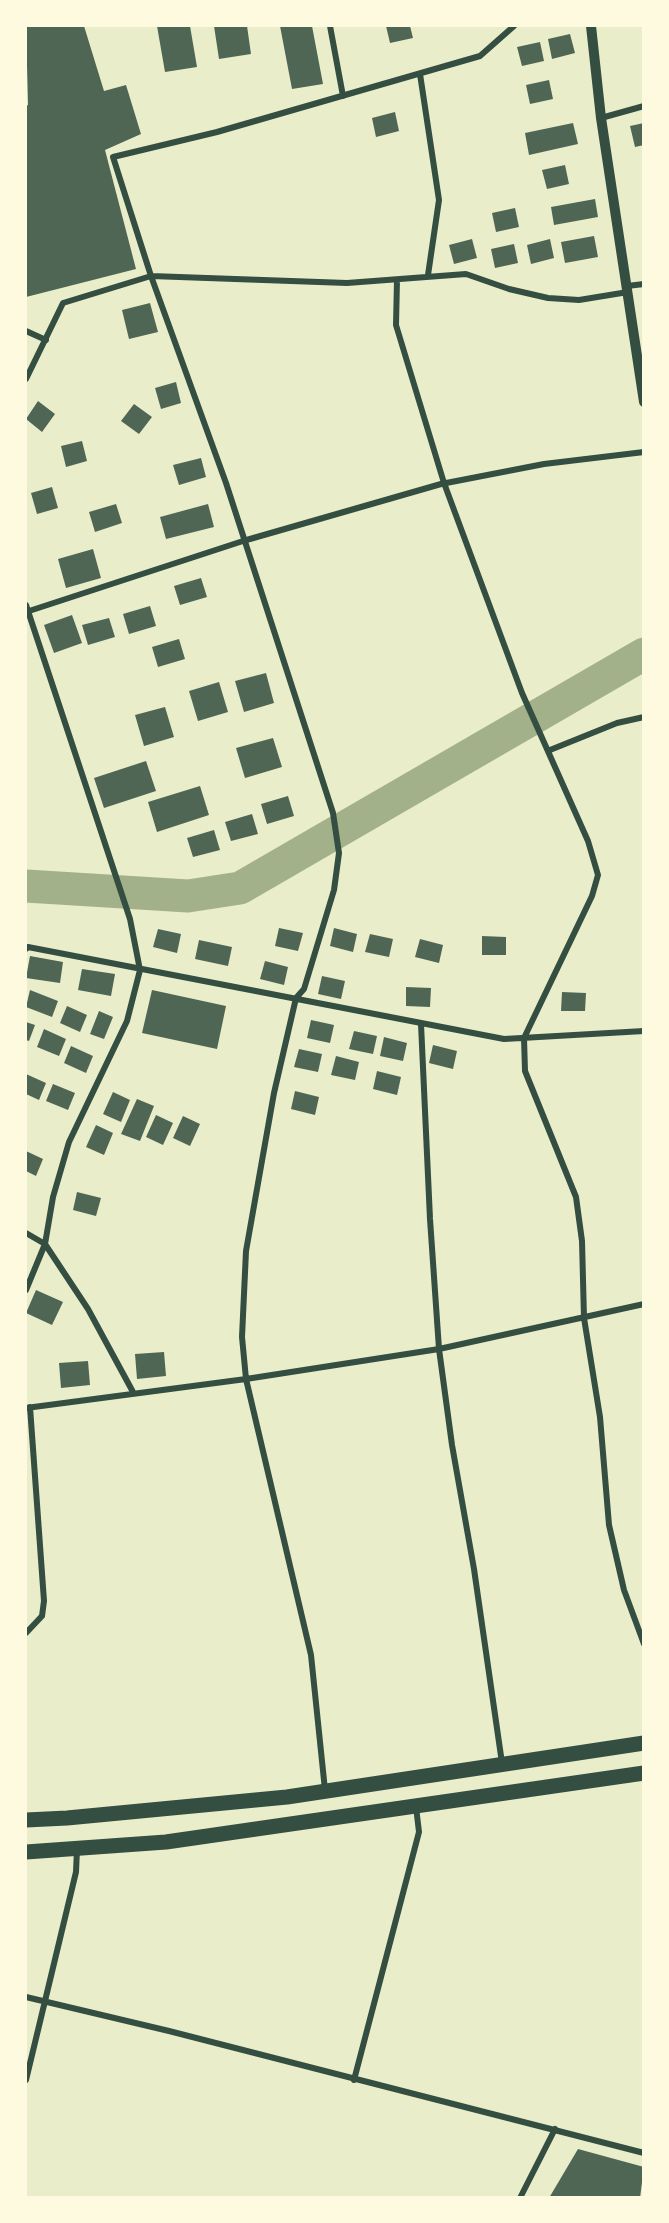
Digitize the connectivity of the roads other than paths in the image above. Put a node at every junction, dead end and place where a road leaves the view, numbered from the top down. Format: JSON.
{"nodes":[{"id":1,"x":330,"y":26,"type":"edge"},
{"id":2,"x":514,"y":26,"type":"edge"},
{"id":3,"x":591,"y":26,"type":"edge"},
{"id":4,"x":420,"y":74,"type":"junction"},
{"id":5,"x":344,"y":96,"type":"junction"},
{"id":6,"x":644,"y":106,"type":"edge"},
{"id":7,"x":601,"y":118,"type":"junction"},
{"id":8,"x":428,"y":275,"type":"junction"},
{"id":9,"x":151,"y":276,"type":"junction"},
{"id":10,"x":396,"y":280,"type":"junction"},
{"id":11,"x":644,"y":284,"type":"edge"},
{"id":12,"x":627,"y":289,"type":"junction"},
{"id":13,"x":26,"y":331,"type":"edge"},
{"id":14,"x":46,"y":340,"type":"junction"},
{"id":15,"x":26,"y":379,"type":"edge"},
{"id":16,"x":644,"y":402,"type":"edge"},
{"id":17,"x":644,"y":452,"type":"edge"},
{"id":18,"x":444,"y":483,"type":"junction"},
{"id":19,"x":243,"y":541,"type":"junction"},
{"id":20,"x":26,"y":610,"type":"edge"},
{"id":21,"x":644,"y":717,"type":"edge"},
{"id":22,"x":550,"y":750,"type":"junction"},
{"id":23,"x":26,"y":949,"type":"edge"},
{"id":24,"x":140,"y":970,"type":"junction"},
{"id":25,"x":296,"y":998,"type":"junction"},
{"id":26,"x":421,"y":1024,"type":"junction"},
{"id":27,"x":644,"y":1031,"type":"edge"},
{"id":28,"x":524,"y":1038,"type":"junction"},
{"id":29,"x":26,"y":1233,"type":"edge"},
{"id":30,"x":45,"y":1244,"type":"junction"},
{"id":31,"x":26,"y":1290,"type":"edge"},
{"id":32,"x":644,"y":1304,"type":"edge"},
{"id":33,"x":584,"y":1318,"type":"junction"},
{"id":34,"x":439,"y":1349,"type":"junction"},
{"id":35,"x":246,"y":1379,"type":"junction"},
{"id":36,"x":133,"y":1392,"type":"junction"},
{"id":37,"x":28,"y":1408,"type":"edge"},
{"id":38,"x":26,"y":1633,"type":"edge"},
{"id":39,"x":644,"y":1644,"type":"edge"},
{"id":40,"x":644,"y":1743,"type":"edge"},
{"id":41,"x":502,"y":1763,"type":"junction"},
{"id":42,"x":644,"y":1773,"type":"edge"},
{"id":43,"x":326,"y":1792,"type":"junction"},
{"id":44,"x":416,"y":1807,"type":"junction"},
{"id":45,"x":26,"y":1820,"type":"edge"},
{"id":46,"x":77,"y":1849,"type":"junction"},
{"id":47,"x":26,"y":1852,"type":"edge"},
{"id":48,"x":26,"y":1997,"type":"edge"},
{"id":49,"x":45,"y":2002,"type":"junction"},
{"id":50,"x":26,"y":2080,"type":"edge"},
{"id":51,"x":354,"y":2080,"type":"junction"},
{"id":52,"x":555,"y":2129,"type":"junction"},
{"id":53,"x":644,"y":2153,"type":"edge"},
{"id":54,"x":520,"y":2198,"type":"edge"}],
"edges":[{"from":1,"to":5,"type":"street"},
{"from":2,"to":4,"type":"street"},
{"from":3,"to":7,"type":"street"},
{"from":4,"to":5,"type":"street"},
{"from":4,"to":8,"type":"street"},
{"from":5,"to":9,"type":"street"},
{"from":6,"to":7,"type":"street"},
{"from":7,"to":12,"type":"street"},
{"from":8,"to":10,"type":"street"},
{"from":8,"to":12,"type":"street"},
{"from":9,"to":10,"type":"street"},
{"from":9,"to":14,"type":"street"},
{"from":9,"to":19,"type":"street"},
{"from":10,"to":18,"type":"street"},
{"from":11,"to":12,"type":"street"},
{"from":12,"to":16,"type":"street"},
{"from":13,"to":14,"type":"street"},
{"from":14,"to":15,"type":"street"},
{"from":17,"to":18,"type":"street"},
{"from":18,"to":19,"type":"street"},
{"from":18,"to":22,"type":"street"},
{"from":19,"to":20,"type":"street"},
{"from":19,"to":25,"type":"street"},
{"from":20,"to":24,"type":"street"},
{"from":21,"to":22,"type":"street"},
{"from":22,"to":28,"type":"street"},
{"from":23,"to":24,"type":"street"},
{"from":24,"to":25,"type":"street"},
{"from":24,"to":30,"type":"street"},
{"from":25,"to":26,"type":"street"},
{"from":25,"to":35,"type":"street"},
{"from":26,"to":28,"type":"street"},
{"from":26,"to":34,"type":"street"},
{"from":27,"to":28,"type":"street"},
{"from":28,"to":33,"type":"street"},
{"from":29,"to":30,"type":"street"},
{"from":30,"to":31,"type":"street"},
{"from":30,"to":36,"type":"street"},
{"from":32,"to":33,"type":"street"},
{"from":33,"to":34,"type":"street"},
{"from":33,"to":39,"type":"street"},
{"from":34,"to":35,"type":"street"},
{"from":34,"to":41,"type":"street"},
{"from":35,"to":36,"type":"street"},
{"from":35,"to":43,"type":"street"},
{"from":36,"to":37,"type":"street"},
{"from":37,"to":38,"type":"street"},
{"from":40,"to":41,"type":"main road"},
{"from":41,"to":43,"type":"main road"},
{"from":42,"to":44,"type":"main road"},
{"from":43,"to":45,"type":"main road"},
{"from":44,"to":46,"type":"main road"},
{"from":44,"to":51,"type":"street"},
{"from":46,"to":47,"type":"main road"},
{"from":46,"to":49,"type":"street"},
{"from":48,"to":49,"type":"street"},
{"from":49,"to":50,"type":"street"},
{"from":49,"to":51,"type":"street"},
{"from":51,"to":52,"type":"street"},
{"from":52,"to":53,"type":"street"},
{"from":52,"to":54,"type":"street"}]}
